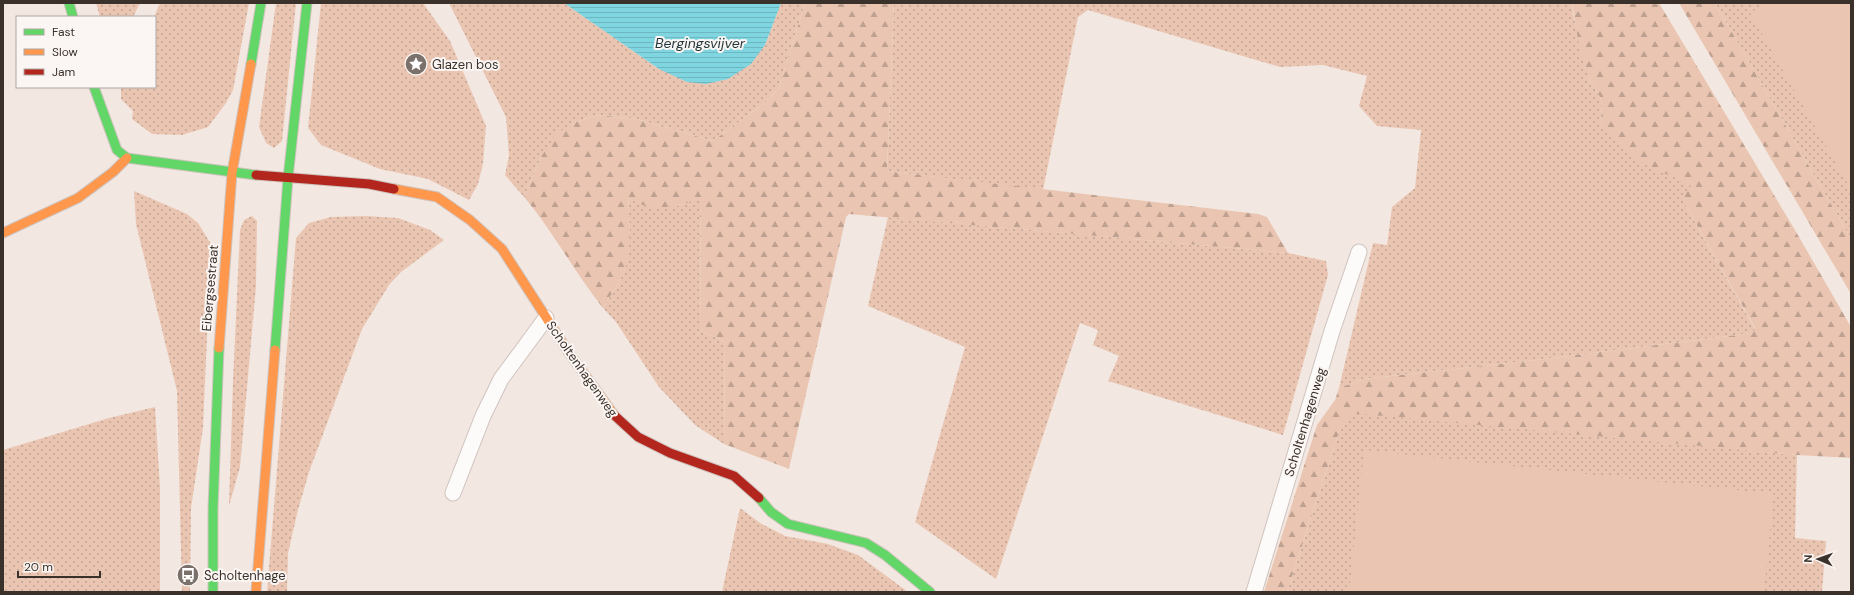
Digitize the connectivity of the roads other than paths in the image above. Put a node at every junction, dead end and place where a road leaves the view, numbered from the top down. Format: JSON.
{"nodes":[{"id":1,"x":69,"y":3,"type":"edge"},
{"id":2,"x":261,"y":3,"type":"edge"},
{"id":3,"x":308,"y":3,"type":"edge"},
{"id":4,"x":73,"y":16,"type":"edge"},
{"id":5,"x":94,"y":88,"type":"edge"},
{"id":6,"x":127,"y":158,"type":"junction"},
{"id":7,"x":232,"y":173,"type":"junction"},
{"id":8,"x":288,"y":178,"type":"junction"},
{"id":9,"x":3,"y":233,"type":"edge"},
{"id":10,"x":1359,"y":252,"type":"dead end"},
{"id":11,"x":546,"y":318,"type":"junction"},
{"id":12,"x":453,"y":493,"type":"dead end"},
{"id":13,"x":213,"y":592,"type":"edge"},
{"id":14,"x":256,"y":592,"type":"edge"},
{"id":15,"x":930,"y":592,"type":"edge"},
{"id":16,"x":1254,"y":592,"type":"edge"}],
"edges":[{"from":1,"to":4,"type":"main road"},
{"from":2,"to":7,"type":"main road","name":"Eibergsestraat"},
{"from":3,"to":8,"type":"main road"},
{"from":5,"to":6,"type":"main road"},
{"from":6,"to":7,"type":"main road"},
{"from":6,"to":9,"type":"main road"},
{"from":7,"to":8,"type":"main road","name":"Scholtenhagenweg"},
{"from":7,"to":13,"type":"main road","name":"Eibergsestraat"},
{"from":8,"to":11,"type":"main road","name":"Scholtenhagenweg"},
{"from":8,"to":14,"type":"main road"},
{"from":10,"to":16,"type":"lane","name":"Scholtenhagenweg"},
{"from":11,"to":12,"type":"lane"},
{"from":11,"to":15,"type":"main road","name":"Scholtenhagenweg"}]}
